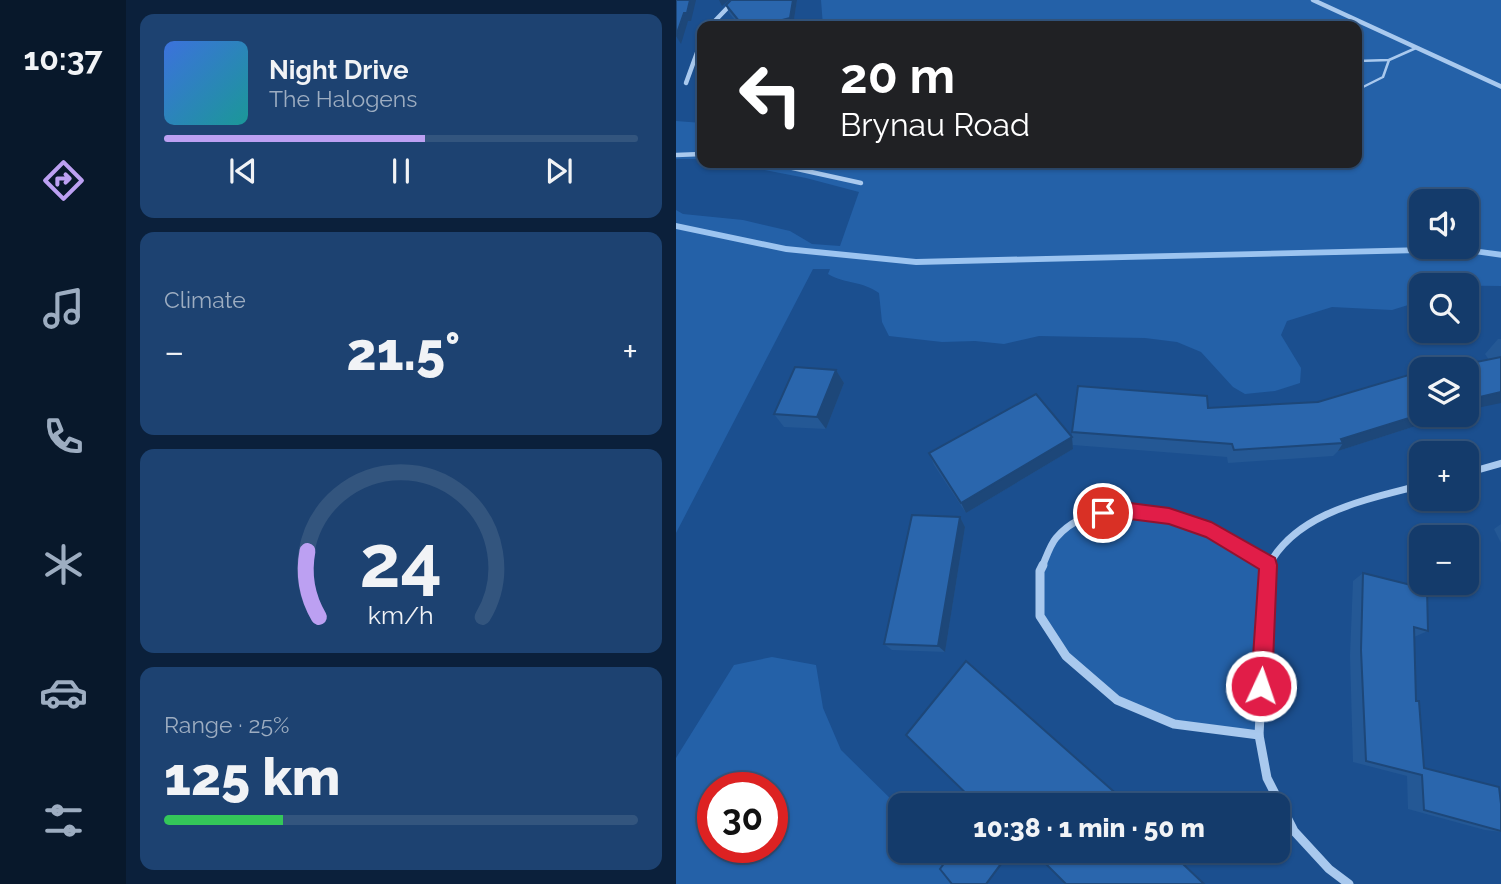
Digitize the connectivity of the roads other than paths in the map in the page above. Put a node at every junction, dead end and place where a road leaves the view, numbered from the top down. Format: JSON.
{"nodes":[{"id":1,"x":735,"y":0,"type":"edge"},
{"id":2,"x":1313,"y":0,"type":"edge"},
{"id":3,"x":715,"y":21,"type":"edge"},
{"id":4,"x":1358,"y":21,"type":"edge"},
{"id":5,"x":1362,"y":23,"type":"edge"},
{"id":6,"x":1416,"y":48,"type":"junction"},
{"id":7,"x":697,"y":53,"type":"edge"},
{"id":8,"x":1362,"y":61,"type":"edge"},
{"id":9,"x":1389,"y":61,"type":"junction"},
{"id":10,"x":686,"y":83,"type":"dead end"},
{"id":11,"x":1501,"y":87,"type":"edge"},
{"id":12,"x":1362,"y":88,"type":"edge"},
{"id":13,"x":697,"y":154,"type":"edge"},
{"id":14,"x":676,"y":155,"type":"edge"},
{"id":15,"x":792,"y":168,"type":"edge"},
{"id":16,"x":861,"y":183,"type":"dead end"},
{"id":17,"x":1501,"y":463,"type":"edge"},
{"id":18,"x":1479,"y":469,"type":"edge"},
{"id":19,"x":1409,"y":488,"type":"edge"},
{"id":20,"x":1268,"y":565,"type":"junction"},
{"id":21,"x":1259,"y":735,"type":"junction"},
{"id":22,"x":1349,"y":884,"type":"edge"}],
"edges":[{"from":1,"to":3,"type":"street"},
{"from":2,"to":4,"type":"street"},
{"from":5,"to":6,"type":"street"},
{"from":6,"to":9,"type":"lane"},
{"from":6,"to":11,"type":"street"},
{"from":7,"to":10,"type":"street"},
{"from":8,"to":9,"type":"lane"},
{"from":9,"to":12,"type":"lane"},
{"from":13,"to":14,"type":"lane"},
{"from":15,"to":16,"type":"lane"},
{"from":17,"to":18,"type":"street"},
{"from":19,"to":20,"type":"street"},
{"from":20,"to":21,"type":"street"},
{"from":20,"to":21,"type":"street"},
{"from":21,"to":22,"type":"street"}]}
